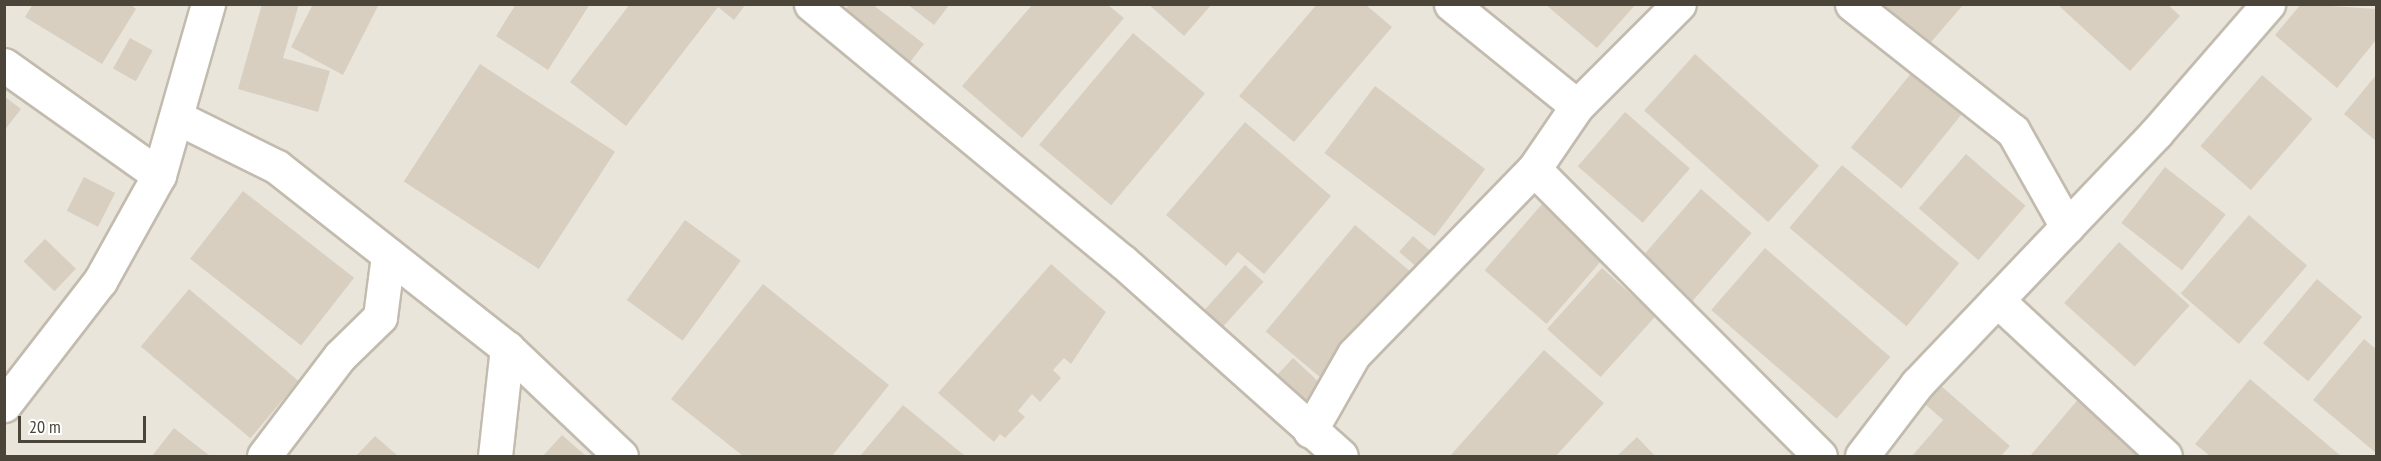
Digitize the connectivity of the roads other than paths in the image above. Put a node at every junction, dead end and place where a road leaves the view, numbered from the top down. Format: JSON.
{"nodes":[{"id":1,"x":208,"y":4,"type":"edge"},
{"id":2,"x":811,"y":4,"type":"edge"},
{"id":3,"x":1451,"y":4,"type":"edge"},
{"id":4,"x":1679,"y":4,"type":"edge"},
{"id":5,"x":1852,"y":4,"type":"edge"},
{"id":6,"x":2262,"y":5,"type":"edge"},
{"id":7,"x":4,"y":66,"type":"edge"},
{"id":8,"x":1577,"y":106,"type":"junction"},
{"id":9,"x":176,"y":117,"type":"junction"},
{"id":10,"x":1534,"y":169,"type":"junction"},
{"id":11,"x":159,"y":175,"type":"junction"},
{"id":12,"x":2067,"y":227,"type":"junction"},
{"id":13,"x":388,"y":255,"type":"junction"},
{"id":14,"x":1997,"y":300,"type":"junction"},
{"id":15,"x":507,"y":348,"type":"junction"},
{"id":16,"x":4,"y":405,"type":"edge"},
{"id":17,"x":1310,"y":431,"type":"junction"},
{"id":18,"x":264,"y":456,"type":"edge"},
{"id":19,"x":495,"y":456,"type":"edge"},
{"id":20,"x":621,"y":456,"type":"edge"},
{"id":21,"x":1341,"y":456,"type":"edge"},
{"id":22,"x":1820,"y":456,"type":"edge"},
{"id":23,"x":1862,"y":456,"type":"edge"},
{"id":24,"x":2165,"y":456,"type":"edge"}],
"edges":[{"from":1,"to":9,"type":"street"},
{"from":2,"to":17,"type":"street"},
{"from":3,"to":8,"type":"street"},
{"from":4,"to":8,"type":"street"},
{"from":5,"to":12,"type":"street"},
{"from":6,"to":12,"type":"street"},
{"from":7,"to":11,"type":"street"},
{"from":8,"to":10,"type":"street"},
{"from":9,"to":11,"type":"street"},
{"from":9,"to":13,"type":"street"},
{"from":10,"to":17,"type":"street"},
{"from":10,"to":22,"type":"street"},
{"from":11,"to":16,"type":"street"},
{"from":12,"to":14,"type":"street"},
{"from":13,"to":15,"type":"street"},
{"from":13,"to":18,"type":"street"},
{"from":14,"to":23,"type":"street"},
{"from":14,"to":24,"type":"street"},
{"from":15,"to":19,"type":"street"},
{"from":15,"to":20,"type":"street"},
{"from":17,"to":21,"type":"street"}]}
